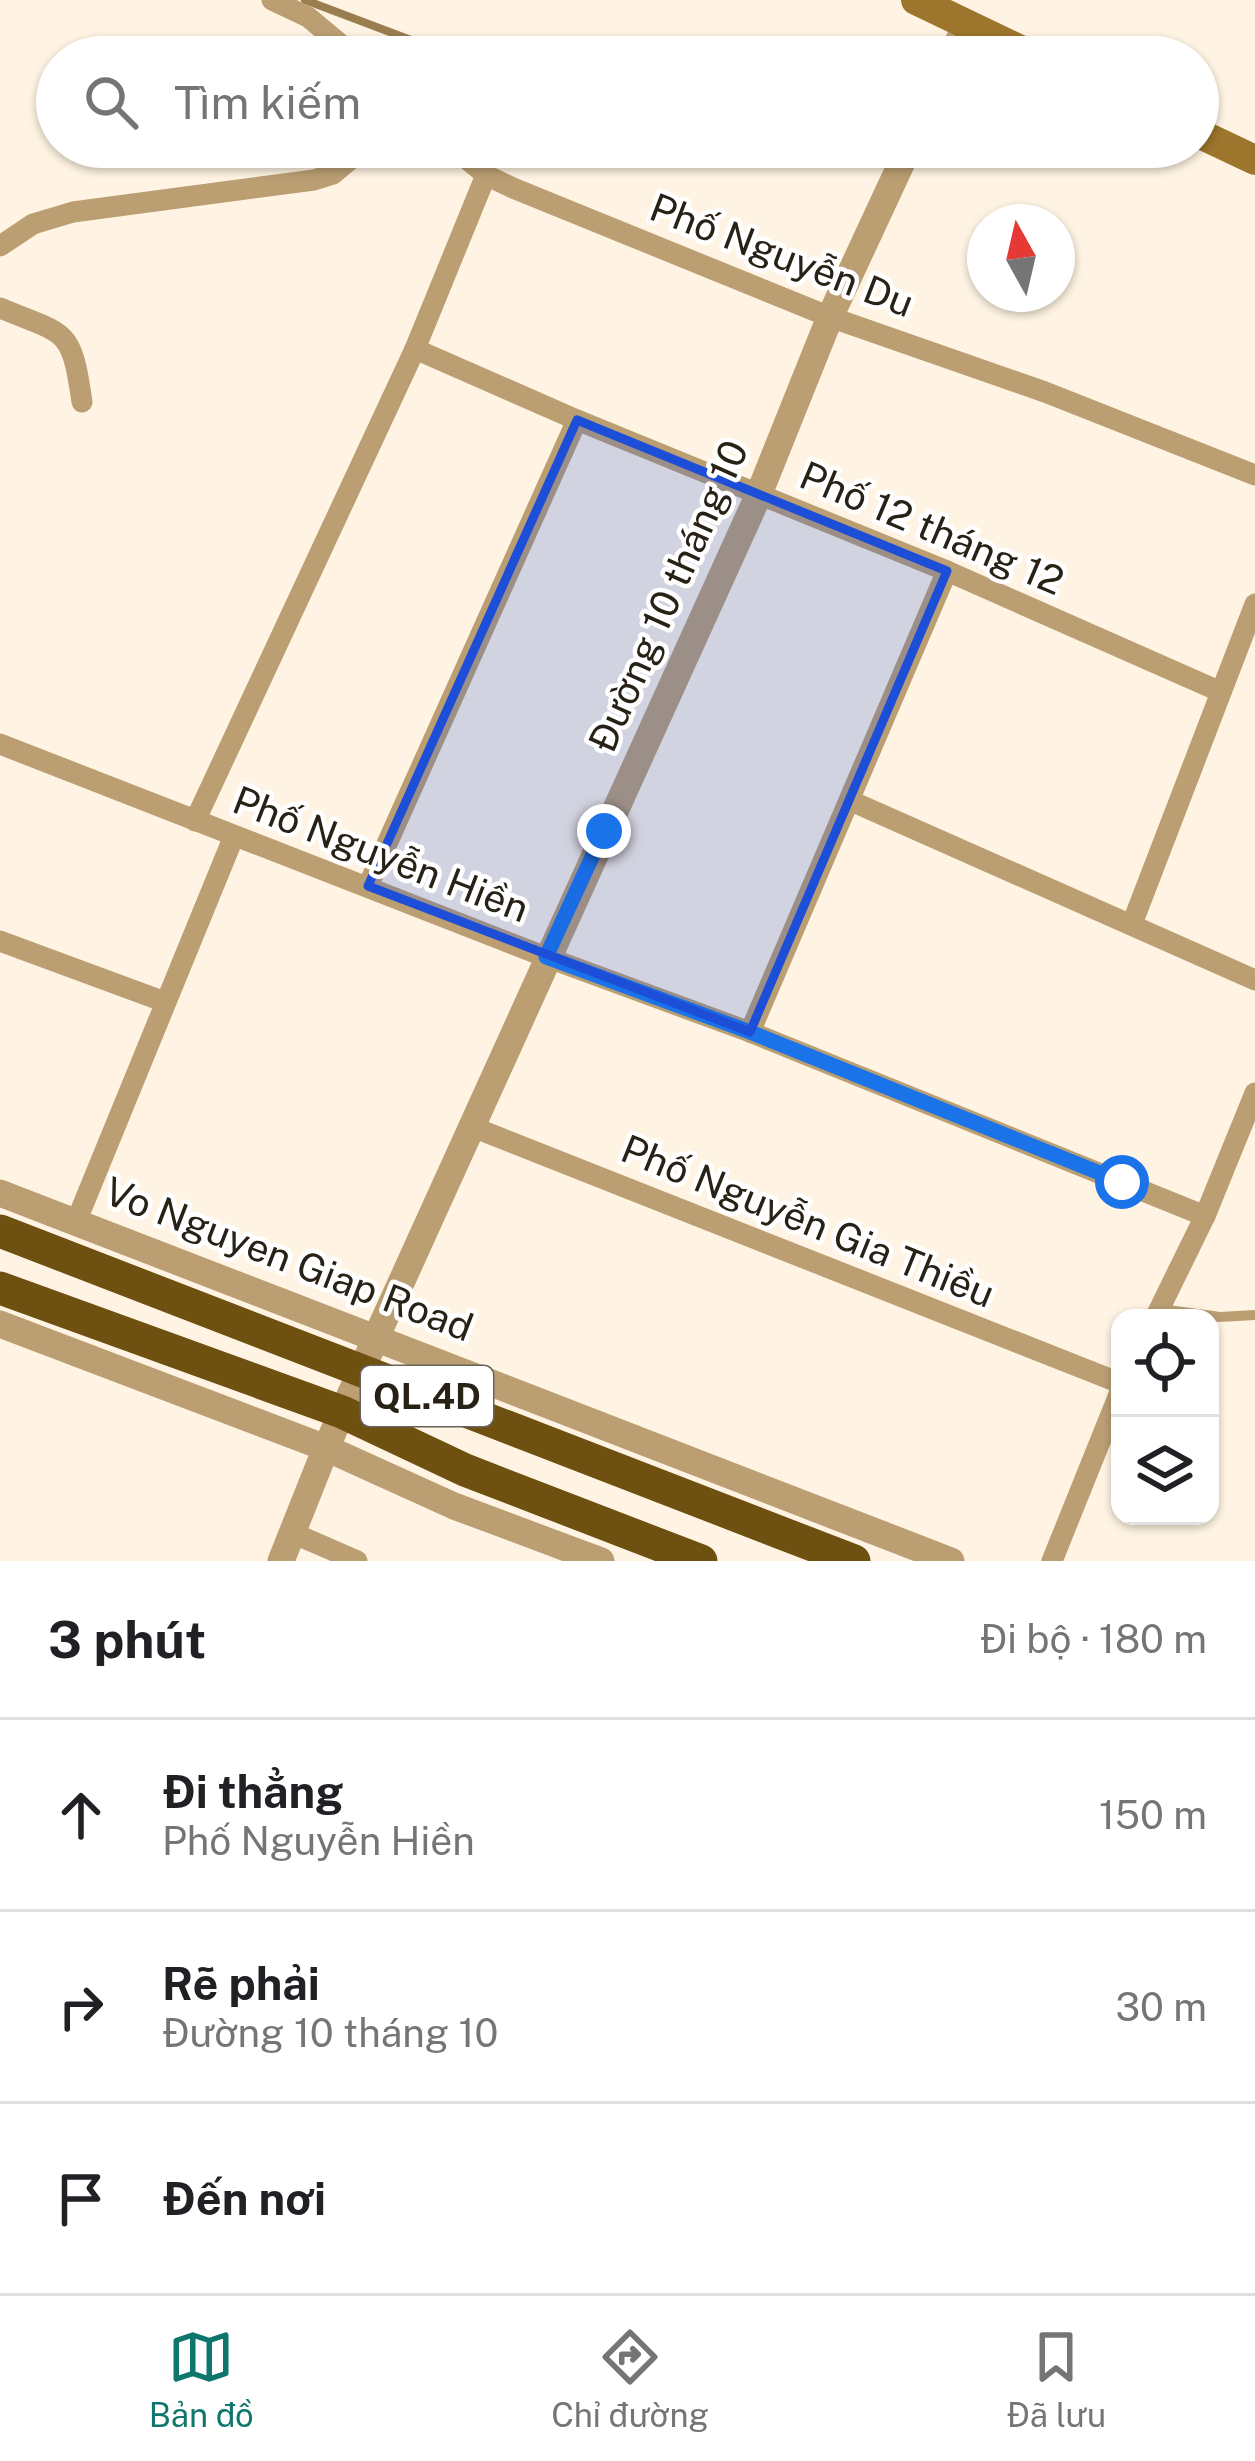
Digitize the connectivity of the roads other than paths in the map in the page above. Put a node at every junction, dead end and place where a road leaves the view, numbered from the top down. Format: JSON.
{"nodes":[{"id":1,"x":272,"y":0,"type":"edge"},
{"id":2,"x":916,"y":0,"type":"edge"},
{"id":3,"x":972,"y":12,"type":"edge"},
{"id":4,"x":331,"y":36,"type":"edge"},
{"id":5,"x":1006,"y":36,"type":"edge"},
{"id":6,"x":1219,"y":143,"type":"edge"},
{"id":7,"x":1255,"y":160,"type":"edge"},
{"id":8,"x":340,"y":168,"type":"edge"},
{"id":9,"x":478,"y":168,"type":"edge"},
{"id":10,"x":900,"y":168,"type":"edge"},
{"id":11,"x":486,"y":175,"type":"junction"},
{"id":12,"x":3,"y":237,"type":"edge"},
{"id":13,"x":0,"y":308,"type":"edge"},
{"id":14,"x":830,"y":317,"type":"junction"},
{"id":15,"x":415,"y":349,"type":"junction"},
{"id":16,"x":82,"y":402,"type":"dead end"},
{"id":17,"x":577,"y":420,"type":"junction"},
{"id":18,"x":1255,"y":475,"type":"edge"},
{"id":19,"x":759,"y":494,"type":"junction"},
{"id":20,"x":947,"y":572,"type":"junction"},
{"id":21,"x":1255,"y":604,"type":"edge"},
{"id":22,"x":1221,"y":692,"type":"junction"},
{"id":23,"x":0,"y":744,"type":"edge"},
{"id":24,"x":851,"y":801,"type":"junction"},
{"id":25,"x":195,"y":821,"type":"junction"},
{"id":26,"x":234,"y":836,"type":"junction"},
{"id":27,"x":368,"y":886,"type":"junction"},
{"id":28,"x":1132,"y":923,"type":"junction"},
{"id":29,"x":0,"y":941,"type":"edge"},
{"id":30,"x":546,"y":957,"type":"junction"},
{"id":31,"x":1255,"y":980,"type":"edge"},
{"id":32,"x":165,"y":1002,"type":"junction"},
{"id":33,"x":750,"y":1032,"type":"junction"},
{"id":34,"x":1255,"y":1094,"type":"edge"},
{"id":35,"x":470,"y":1126,"type":"junction"},
{"id":36,"x":0,"y":1193,"type":"edge"},
{"id":37,"x":1205,"y":1216,"type":"junction"},
{"id":38,"x":76,"y":1222,"type":"junction"},
{"id":39,"x":0,"y":1231,"type":"edge"},
{"id":40,"x":0,"y":1288,"type":"edge"},
{"id":41,"x":1160,"y":1309,"type":"edge"},
{"id":42,"x":1255,"y":1315,"type":"edge"},
{"id":43,"x":1219,"y":1318,"type":"edge"},
{"id":44,"x":0,"y":1324,"type":"edge"},
{"id":45,"x":375,"y":1337,"type":"junction"},
{"id":46,"x":361,"y":1371,"type":"junction"},
{"id":47,"x":1111,"y":1379,"type":"edge"},
{"id":48,"x":342,"y":1412,"type":"junction"},
{"id":49,"x":1111,"y":1414,"type":"edge"},
{"id":50,"x":326,"y":1448,"type":"junction"},
{"id":51,"x":295,"y":1534,"type":"junction"},
{"id":52,"x":281,"y":1561,"type":"edge"},
{"id":53,"x":357,"y":1561,"type":"edge"},
{"id":54,"x":601,"y":1561,"type":"edge"},
{"id":55,"x":701,"y":1561,"type":"edge"},
{"id":56,"x":854,"y":1561,"type":"edge"},
{"id":57,"x":951,"y":1561,"type":"edge"},
{"id":58,"x":1052,"y":1561,"type":"edge"}],
"edges":[{"from":1,"to":4,"type":"street"},
{"from":2,"to":3,"type":"main road"},
{"from":3,"to":5,"type":"main road"},
{"from":6,"to":7,"type":"main road"},
{"from":8,"to":12,"type":"street"},
{"from":9,"to":11,"type":"street","name":"Phố Nguyễn Du"},
{"from":10,"to":14,"type":"street","name":"Đường 10 tháng 10"},
{"from":11,"to":14,"type":"street","name":"Phố Nguyễn Du"},
{"from":11,"to":15,"type":"street"},
{"from":13,"to":16,"type":"street"},
{"from":14,"to":18,"type":"street","name":"Phố Nguyễn Du"},
{"from":14,"to":19,"type":"street","name":"Đường 10 tháng 10"},
{"from":15,"to":17,"type":"street","name":"Phố 12 tháng 12"},
{"from":15,"to":25,"type":"street"},
{"from":17,"to":19,"type":"street","name":"Phố 12 tháng 12"},
{"from":17,"to":27,"type":"street"},
{"from":19,"to":20,"type":"street","name":"Phố 12 tháng 12"},
{"from":19,"to":30,"type":"street","name":"Đường 10 tháng 10"},
{"from":20,"to":22,"type":"street","name":"Phố 12 tháng 12"},
{"from":20,"to":24,"type":"street"},
{"from":21,"to":22,"type":"street"},
{"from":22,"to":28,"type":"street"},
{"from":23,"to":25,"type":"street","name":"Phố Nguyễn Hiền"},
{"from":24,"to":28,"type":"street"},
{"from":24,"to":33,"type":"street"},
{"from":25,"to":26,"type":"street","name":"Phố Nguyễn Hiền"},
{"from":26,"to":27,"type":"street","name":"Phố Nguyễn Hiền"},
{"from":26,"to":32,"type":"street"},
{"from":27,"to":30,"type":"street","name":"Phố Nguyễn Hiền"},
{"from":28,"to":31,"type":"street"},
{"from":29,"to":32,"type":"street"},
{"from":30,"to":33,"type":"street","name":"Phố Nguyễn Hiền"},
{"from":30,"to":35,"type":"street","name":"Đường 10 tháng 10"},
{"from":32,"to":38,"type":"street"},
{"from":33,"to":37,"type":"street","name":"Phố Nguyễn Hiền"},
{"from":34,"to":37,"type":"street"},
{"from":35,"to":45,"type":"street","name":"Đường 10 tháng 10"},
{"from":35,"to":47,"type":"street","name":"Phố Nguyễn Gia Thiều"},
{"from":36,"to":38,"type":"street","name":"Vo Nguyen Giap Road"},
{"from":37,"to":41,"type":"street"},
{"from":38,"to":45,"type":"street","name":"Vo Nguyen Giap Road"},
{"from":39,"to":46,"type":"highway","name":"Vo Nguyen Giap Road","number":"QL.4D"},
{"from":40,"to":48,"type":"highway","number":"QL.4D"},
{"from":42,"to":43,"type":"lane"},
{"from":44,"to":50,"type":"street"},
{"from":45,"to":46,"type":"street","name":"Đường 10 tháng 10"},
{"from":45,"to":57,"type":"street","name":"Vo Nguyen Giap Road"},
{"from":46,"to":48,"type":"street","name":"Đường 10 tháng 10"},
{"from":46,"to":56,"type":"highway","name":"Vo Nguyen Giap Road","number":"QL.4D"},
{"from":48,"to":50,"type":"street","name":"Đường 10 tháng 10"},
{"from":48,"to":55,"type":"highway","number":"QL.4D"},
{"from":49,"to":58,"type":"street"},
{"from":50,"to":51,"type":"street","name":"Đường 10 tháng 10"},
{"from":50,"to":54,"type":"street"},
{"from":51,"to":52,"type":"street","name":"Đường 10 tháng 10"},
{"from":51,"to":53,"type":"street"}]}
